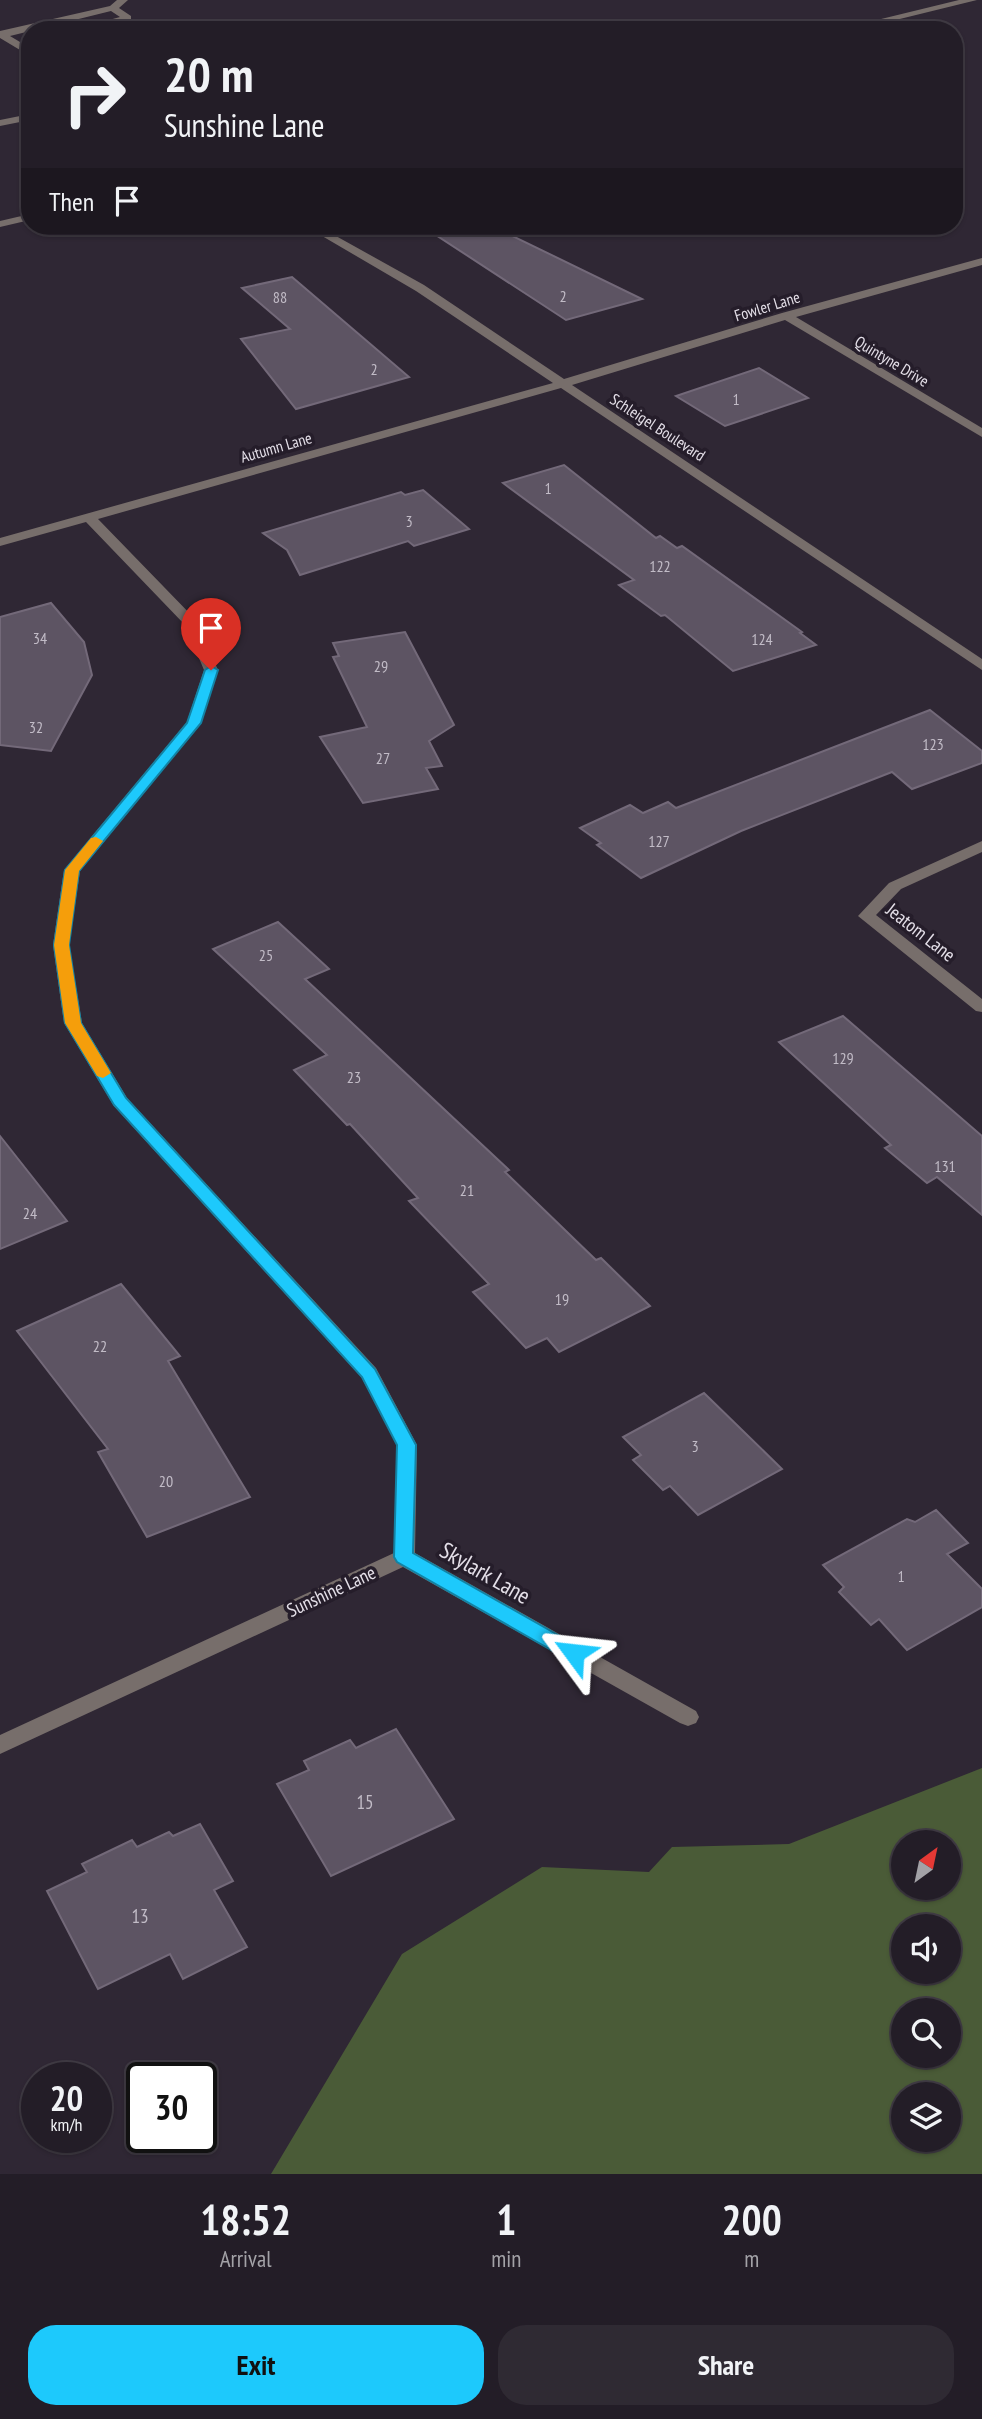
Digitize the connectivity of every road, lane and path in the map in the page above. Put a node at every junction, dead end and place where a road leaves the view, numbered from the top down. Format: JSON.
{"nodes":[{"id":1,"x":123,"y":0,"type":"edge"},
{"id":2,"x":972,"y":0,"type":"edge"},
{"id":3,"x":113,"y":8,"type":"junction"},
{"id":4,"x":59,"y":21,"type":"edge"},
{"id":5,"x":115,"y":21,"type":"edge"},
{"id":6,"x":880,"y":21,"type":"edge"},
{"id":7,"x":21,"y":30,"type":"edge"},
{"id":8,"x":1,"y":35,"type":"edge"},
{"id":9,"x":21,"y":43,"type":"edge"},
{"id":10,"x":16,"y":44,"type":"junction"},
{"id":11,"x":21,"y":47,"type":"edge"},
{"id":12,"x":21,"y":119,"type":"edge"},
{"id":13,"x":0,"y":123,"type":"edge"},
{"id":14,"x":21,"y":219,"type":"edge"},
{"id":15,"x":0,"y":224,"type":"edge"},
{"id":16,"x":326,"y":235,"type":"edge"},
{"id":17,"x":982,"y":261,"type":"edge"},
{"id":18,"x":786,"y":316,"type":"junction"},
{"id":19,"x":562,"y":384,"type":"junction"},
{"id":20,"x":982,"y":433,"type":"edge"},
{"id":21,"x":90,"y":517,"type":"junction"},
{"id":22,"x":0,"y":542,"type":"edge"},
{"id":23,"x":982,"y":666,"type":"edge"},
{"id":24,"x":982,"y":846,"type":"edge"},
{"id":25,"x":982,"y":1007,"type":"edge"},
{"id":26,"x":404,"y":1557,"type":"junction"},
{"id":27,"x":688,"y":1717,"type":"dead end"},
{"id":28,"x":0,"y":1745,"type":"edge"}],
"edges":[{"from":1,"to":3,"type":"street"},
{"from":2,"to":6,"type":"street"},
{"from":3,"to":4,"type":"street"},
{"from":3,"to":5,"type":"street"},
{"from":7,"to":8,"type":"street"},
{"from":8,"to":10,"type":"street"},
{"from":9,"to":10,"type":"street"},
{"from":10,"to":11,"type":"street"},
{"from":12,"to":13,"type":"street"},
{"from":14,"to":15,"type":"street"},
{"from":16,"to":19,"type":"street","name":"Schleigel Boulevard"},
{"from":17,"to":18,"type":"street","name":"Fowler Lane"},
{"from":18,"to":19,"type":"street","name":"Fowler Lane"},
{"from":18,"to":20,"type":"street","name":"Quintyne Drive"},
{"from":19,"to":21,"type":"street","name":"Autumn Lane"},
{"from":19,"to":23,"type":"street","name":"Schleigel Boulevard"},
{"from":21,"to":22,"type":"street","name":"Autumn Lane"},
{"from":21,"to":26,"type":"street"},
{"from":24,"to":25,"type":"street","name":"Jeatom Lane"},
{"from":26,"to":27,"type":"street","name":"Skylark Lane"},
{"from":26,"to":28,"type":"street","name":"Sunshine Lane"}]}
